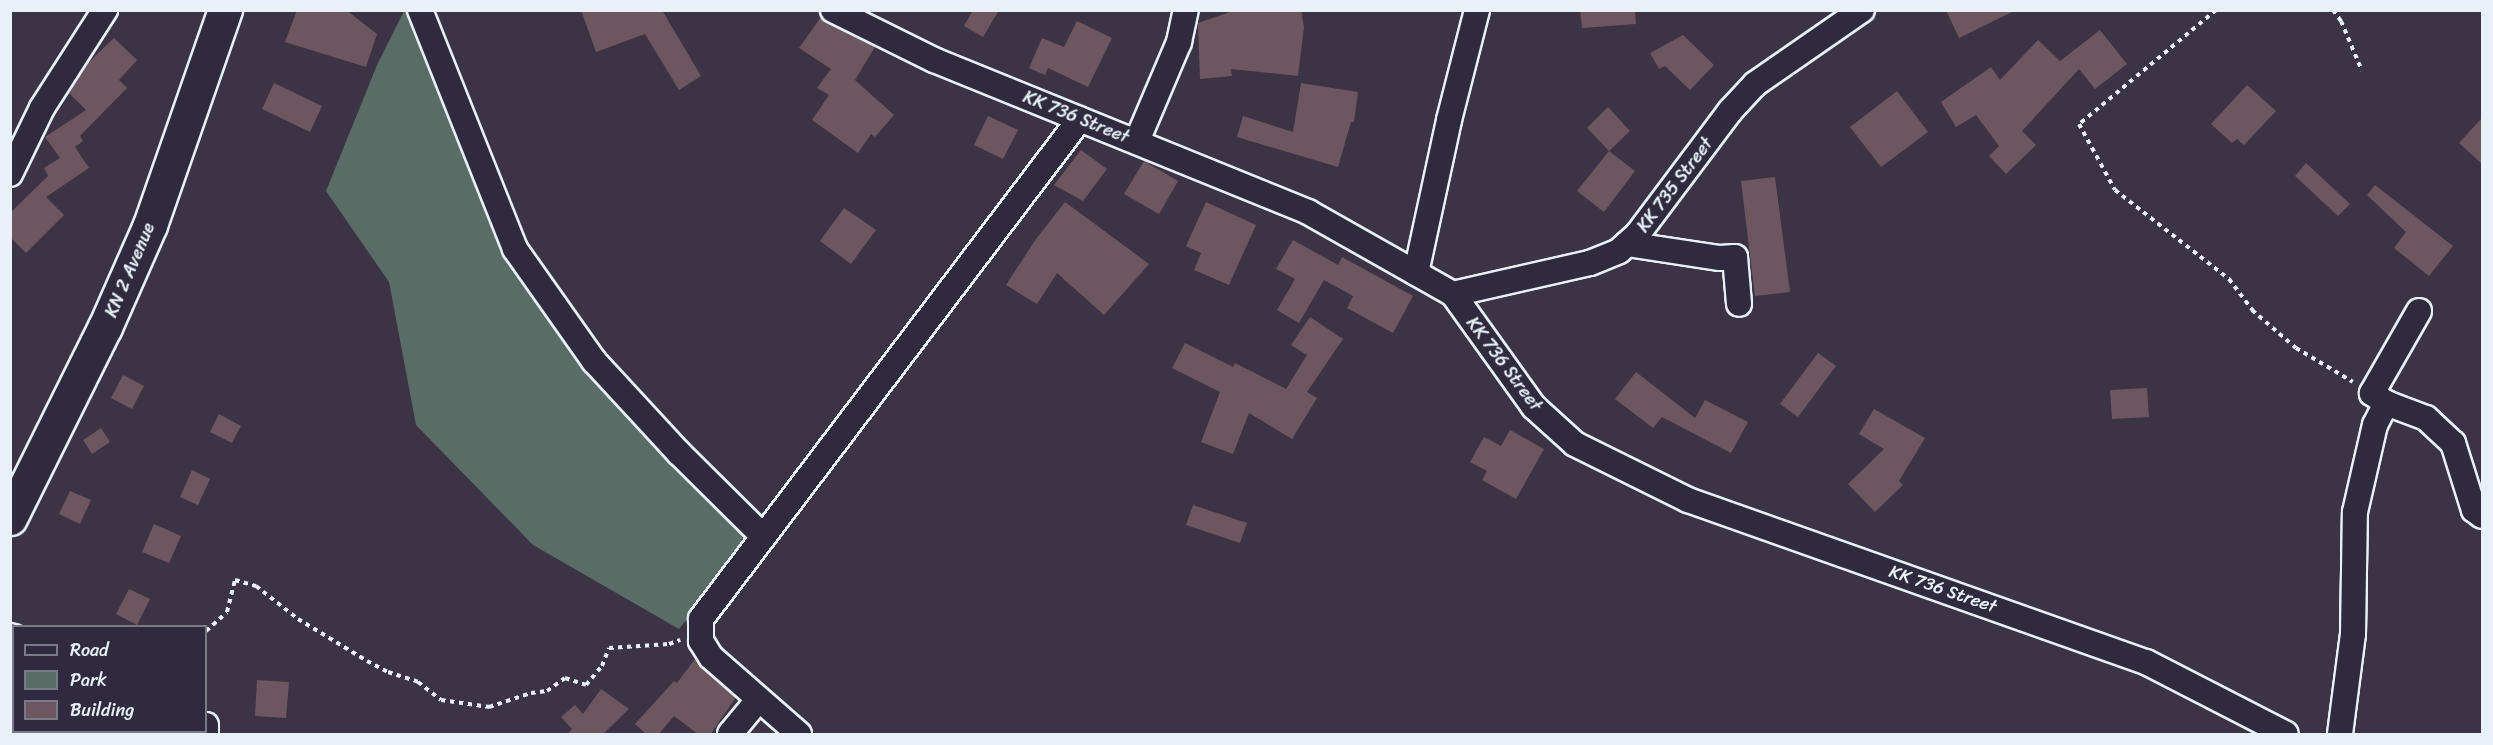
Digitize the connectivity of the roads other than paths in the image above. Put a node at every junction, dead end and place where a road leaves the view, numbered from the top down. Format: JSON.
{"nodes":[{"id":1,"x":105,"y":10,"type":"edge"},
{"id":2,"x":225,"y":10,"type":"edge"},
{"id":3,"x":420,"y":10,"type":"edge"},
{"id":4,"x":833,"y":10,"type":"edge"},
{"id":5,"x":1186,"y":10,"type":"edge"},
{"id":6,"x":1478,"y":10,"type":"edge"},
{"id":7,"x":1862,"y":10,"type":"edge"},
{"id":8,"x":1080,"y":119,"type":"junction"},
{"id":9,"x":1137,"y":141,"type":"junction"},
{"id":10,"x":10,"y":174,"type":"edge"},
{"id":11,"x":1627,"y":243,"type":"junction"},
{"id":12,"x":1416,"y":273,"type":"junction"},
{"id":13,"x":1454,"y":294,"type":"junction"},
{"id":14,"x":1739,"y":304,"type":"dead end"},
{"id":15,"x":2419,"y":311,"type":"dead end"},
{"id":16,"x":2379,"y":398,"type":"junction"},
{"id":17,"x":2482,"y":516,"type":"edge"},
{"id":18,"x":10,"y":518,"type":"edge"},
{"id":19,"x":762,"y":536,"type":"junction"},
{"id":20,"x":759,"y":699,"type":"junction"},
{"id":21,"x":730,"y":735,"type":"edge"},
{"id":22,"x":799,"y":735,"type":"edge"},
{"id":23,"x":2286,"y":735,"type":"edge"},
{"id":24,"x":2340,"y":735,"type":"edge"}],
"edges":[{"from":1,"to":10,"type":"street"},
{"from":2,"to":18,"type":"main road","name":"KN 2 Avenue"},
{"from":3,"to":19,"type":"street"},
{"from":4,"to":8,"type":"street","name":"KK 736 Street"},
{"from":5,"to":9,"type":"street"},
{"from":6,"to":12,"type":"street"},
{"from":7,"to":11,"type":"street","name":"KK 735 Street"},
{"from":8,"to":9,"type":"street","name":"KK 736 Street"},
{"from":8,"to":19,"type":"street"},
{"from":9,"to":12,"type":"street","name":"KK 736 Street"},
{"from":11,"to":13,"type":"street","name":"KK 735 Street"},
{"from":11,"to":14,"type":"street"},
{"from":12,"to":13,"type":"street","name":"KK 736 Street"},
{"from":13,"to":23,"type":"street","name":"KK 736 Street"},
{"from":15,"to":16,"type":"street"},
{"from":16,"to":17,"type":"street"},
{"from":16,"to":24,"type":"street"},
{"from":19,"to":20,"type":"street"},
{"from":20,"to":21,"type":"street"},
{"from":20,"to":22,"type":"street"}]}
